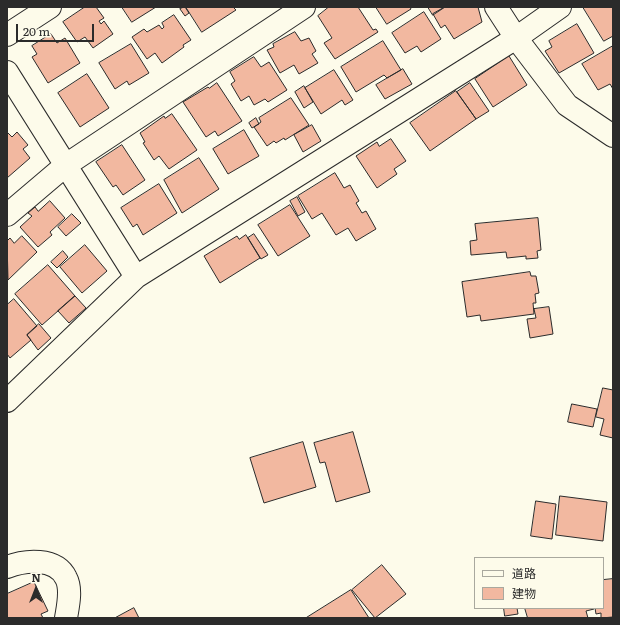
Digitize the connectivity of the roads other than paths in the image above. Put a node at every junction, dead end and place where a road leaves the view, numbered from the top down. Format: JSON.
{"nodes":[{"id":1,"x":50,"y":7,"type":"edge"},
{"id":2,"x":304,"y":7,"type":"edge"},
{"id":3,"x":496,"y":7,"type":"edge"},
{"id":4,"x":560,"y":7,"type":"edge"},
{"id":5,"x":7,"y":35,"type":"edge"},
{"id":6,"x":516,"y":38,"type":"junction"},
{"id":7,"x":7,"y":72,"type":"edge"},
{"id":8,"x":613,"y":136,"type":"edge"},
{"id":9,"x":66,"y":165,"type":"junction"},
{"id":10,"x":7,"y":215,"type":"edge"},
{"id":11,"x":136,"y":277,"type":"junction"},
{"id":12,"x":7,"y":401,"type":"edge"},
{"id":13,"x":7,"y":567,"type":"edge"},
{"id":14,"x":66,"y":618,"type":"edge"}],
"edges":[{"from":1,"to":5,"type":"street"},
{"from":2,"to":9,"type":"street"},
{"from":3,"to":6,"type":"street"},
{"from":4,"to":6,"type":"street"},
{"from":6,"to":8,"type":"street"},
{"from":6,"to":11,"type":"street"},
{"from":7,"to":9,"type":"street"},
{"from":9,"to":10,"type":"street"},
{"from":9,"to":11,"type":"street"},
{"from":11,"to":12,"type":"street"},
{"from":13,"to":14,"type":"street"}]}
